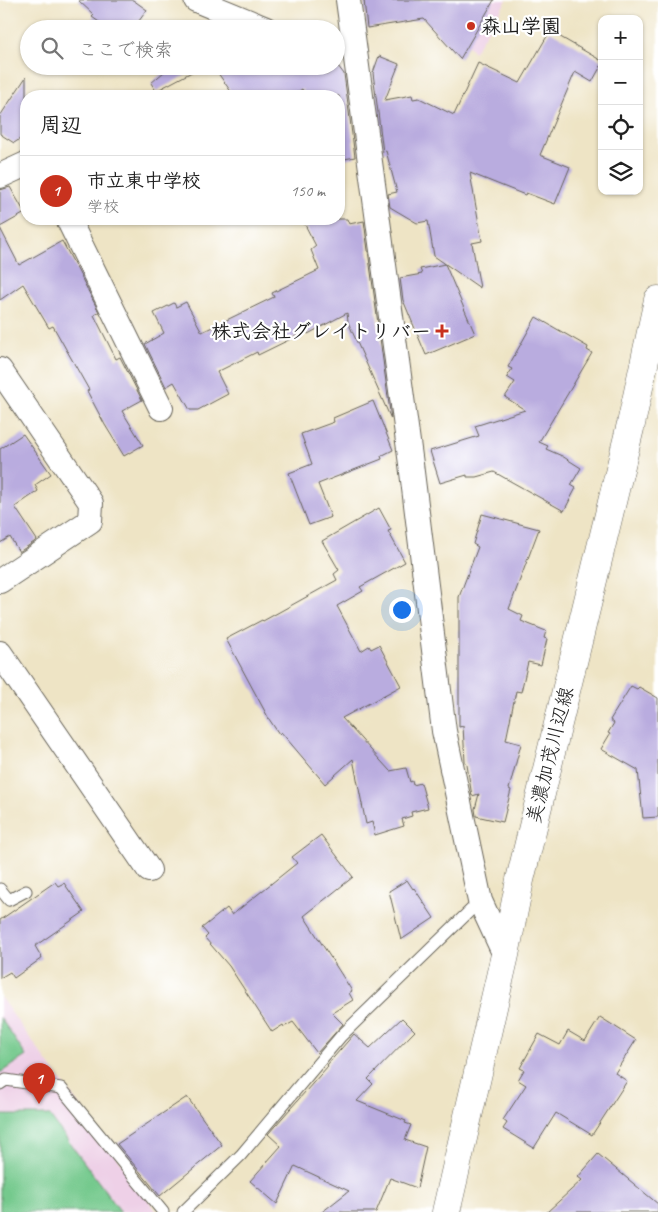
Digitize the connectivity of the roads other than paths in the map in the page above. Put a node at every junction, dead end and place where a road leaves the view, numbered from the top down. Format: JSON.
{"nodes":[{"id":1,"x":196,"y":0,"type":"edge"},
{"id":2,"x":348,"y":0,"type":"edge"},
{"id":3,"x":244,"y":20,"type":"edge"},
{"id":4,"x":347,"y":62,"type":"edge"},
{"id":5,"x":20,"y":167,"type":"edge"},
{"id":6,"x":0,"y":176,"type":"edge"},
{"id":7,"x":71,"y":225,"type":"edge"},
{"id":8,"x":658,"y":300,"type":"edge"},
{"id":9,"x":0,"y":370,"type":"edge"},
{"id":10,"x":161,"y":408,"type":"dead end"},
{"id":11,"x":0,"y":581,"type":"edge"},
{"id":12,"x":0,"y":653,"type":"edge"},
{"id":13,"x":149,"y":870,"type":"dead end"},
{"id":14,"x":0,"y":889,"type":"edge"},
{"id":15,"x":26,"y":891,"type":"dead end"},
{"id":16,"x":480,"y":901,"type":"junction"},
{"id":17,"x":505,"y":956,"type":"junction"},
{"id":18,"x":0,"y":1084,"type":"edge"},
{"id":19,"x":163,"y":1212,"type":"edge"},
{"id":20,"x":183,"y":1212,"type":"edge"},
{"id":21,"x":446,"y":1212,"type":"edge"}],
"edges":[{"from":1,"to":3,"type":"street"},
{"from":2,"to":4,"type":"street"},
{"from":4,"to":16,"type":"street"},
{"from":5,"to":6,"type":"street"},
{"from":7,"to":10,"type":"street"},
{"from":8,"to":17,"type":"main road","name":"美濃加茂川辺線"},
{"from":9,"to":11,"type":"street"},
{"from":12,"to":13,"type":"street"},
{"from":14,"to":15,"type":"lane"},
{"from":16,"to":17,"type":"street"},
{"from":16,"to":20,"type":"lane"},
{"from":17,"to":21,"type":"main road","name":"美濃加茂川辺線"},
{"from":18,"to":19,"type":"lane"}]}
